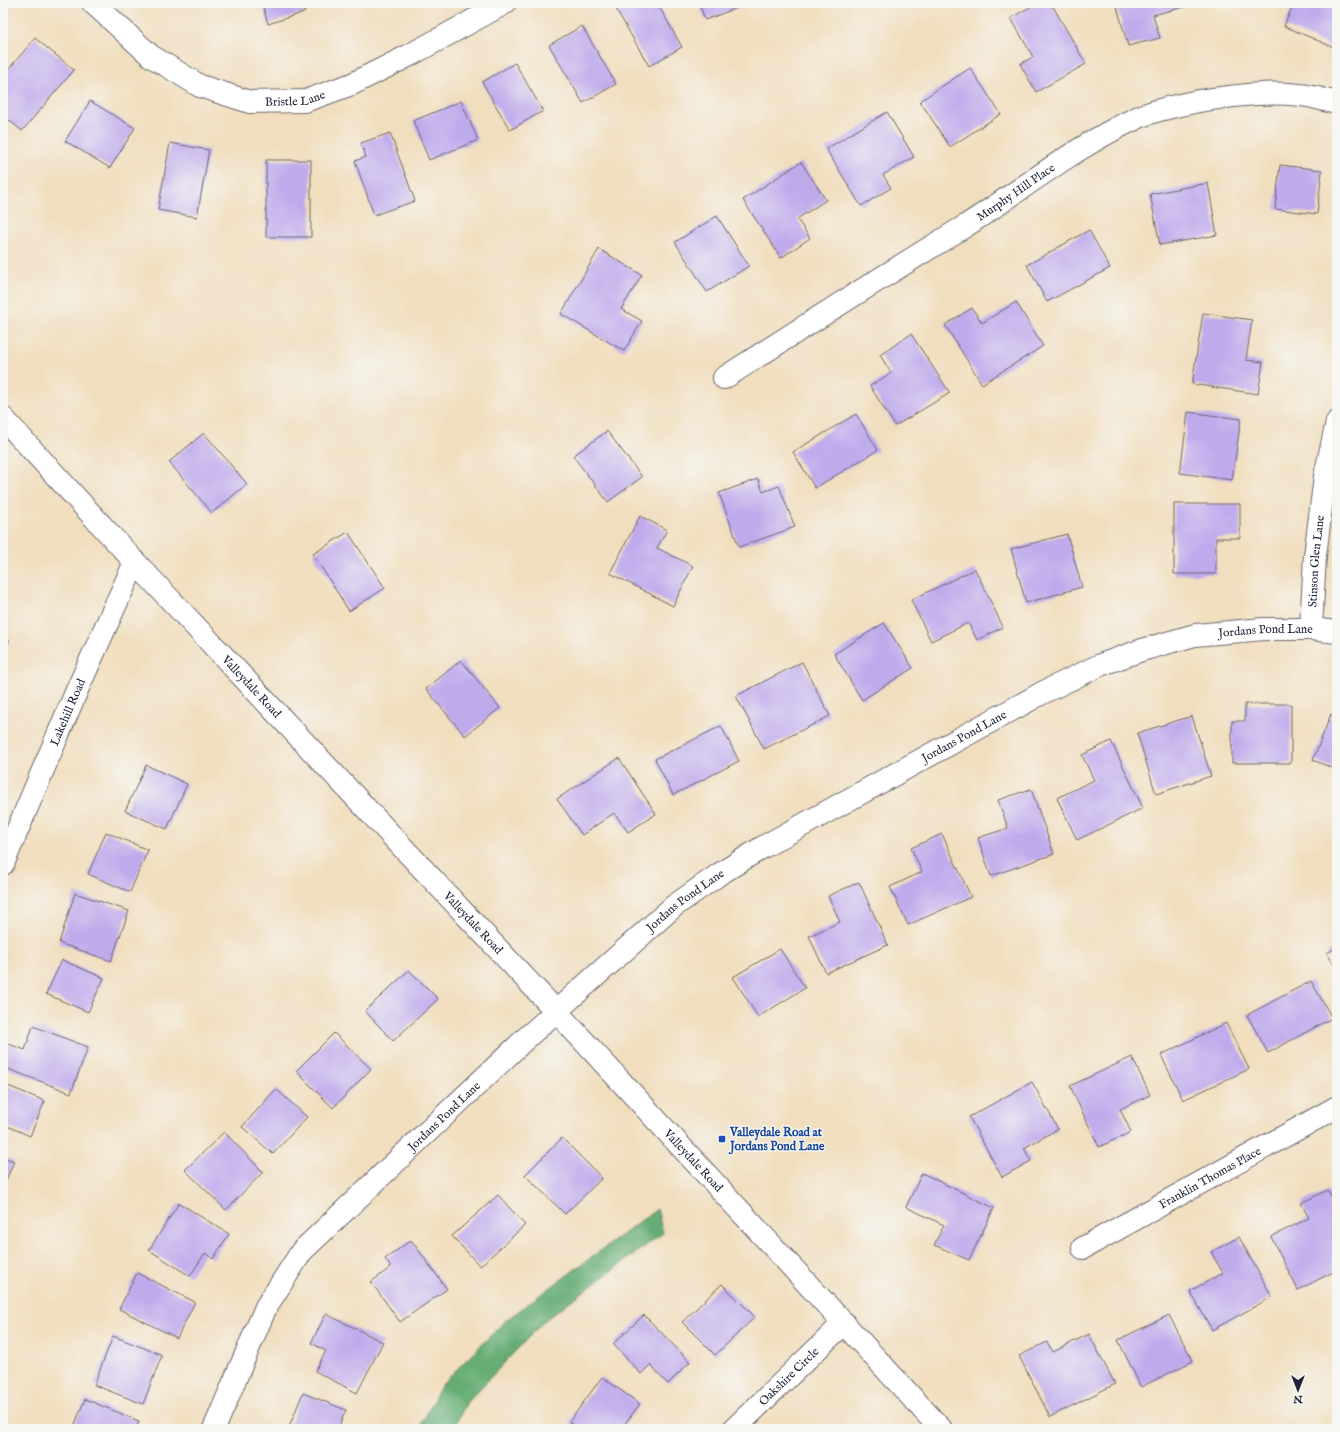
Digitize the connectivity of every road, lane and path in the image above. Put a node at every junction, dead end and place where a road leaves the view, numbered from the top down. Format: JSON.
{"nodes":[{"id":1,"x":93,"y":3,"type":"edge"},
{"id":2,"x":505,"y":3,"type":"edge"},
{"id":3,"x":1337,"y":103,"type":"edge"},
{"id":4,"x":724,"y":378,"type":"dead end"},
{"id":5,"x":3,"y":418,"type":"edge"},
{"id":6,"x":1337,"y":422,"type":"edge"},
{"id":7,"x":135,"y":562,"type":"junction"},
{"id":8,"x":1311,"y":629,"type":"junction"},
{"id":9,"x":1337,"y":632,"type":"edge"},
{"id":10,"x":3,"y":864,"type":"edge"},
{"id":11,"x":556,"y":1011,"type":"junction"},
{"id":12,"x":1337,"y":1107,"type":"edge"},
{"id":13,"x":1083,"y":1248,"type":"dead end"},
{"id":14,"x":844,"y":1323,"type":"junction"},
{"id":15,"x":214,"y":1429,"type":"edge"},
{"id":16,"x":734,"y":1429,"type":"edge"},
{"id":17,"x":941,"y":1429,"type":"edge"}],
"edges":[{"from":1,"to":2,"type":"street","name":"Bristle Lane"},
{"from":3,"to":4,"type":"street","name":"Murphy Hill Place"},
{"from":5,"to":7,"type":"street","name":"Valleydale Road"},
{"from":6,"to":8,"type":"street","name":"Stinson Glen Lane"},
{"from":7,"to":10,"type":"street","name":"Lakehill Road"},
{"from":7,"to":11,"type":"street","name":"Valleydale Road"},
{"from":8,"to":9,"type":"street","name":"Jordans Pond Lane"},
{"from":8,"to":11,"type":"street","name":"Jordans Pond Lane"},
{"from":11,"to":14,"type":"street","name":"Valleydale Road"},
{"from":11,"to":15,"type":"street","name":"Jordans Pond Lane"},
{"from":12,"to":13,"type":"street","name":"Franklin Thomas Place"},
{"from":14,"to":16,"type":"street","name":"Oakshire Circle"},
{"from":14,"to":17,"type":"street","name":"Valleydale Road"}]}
